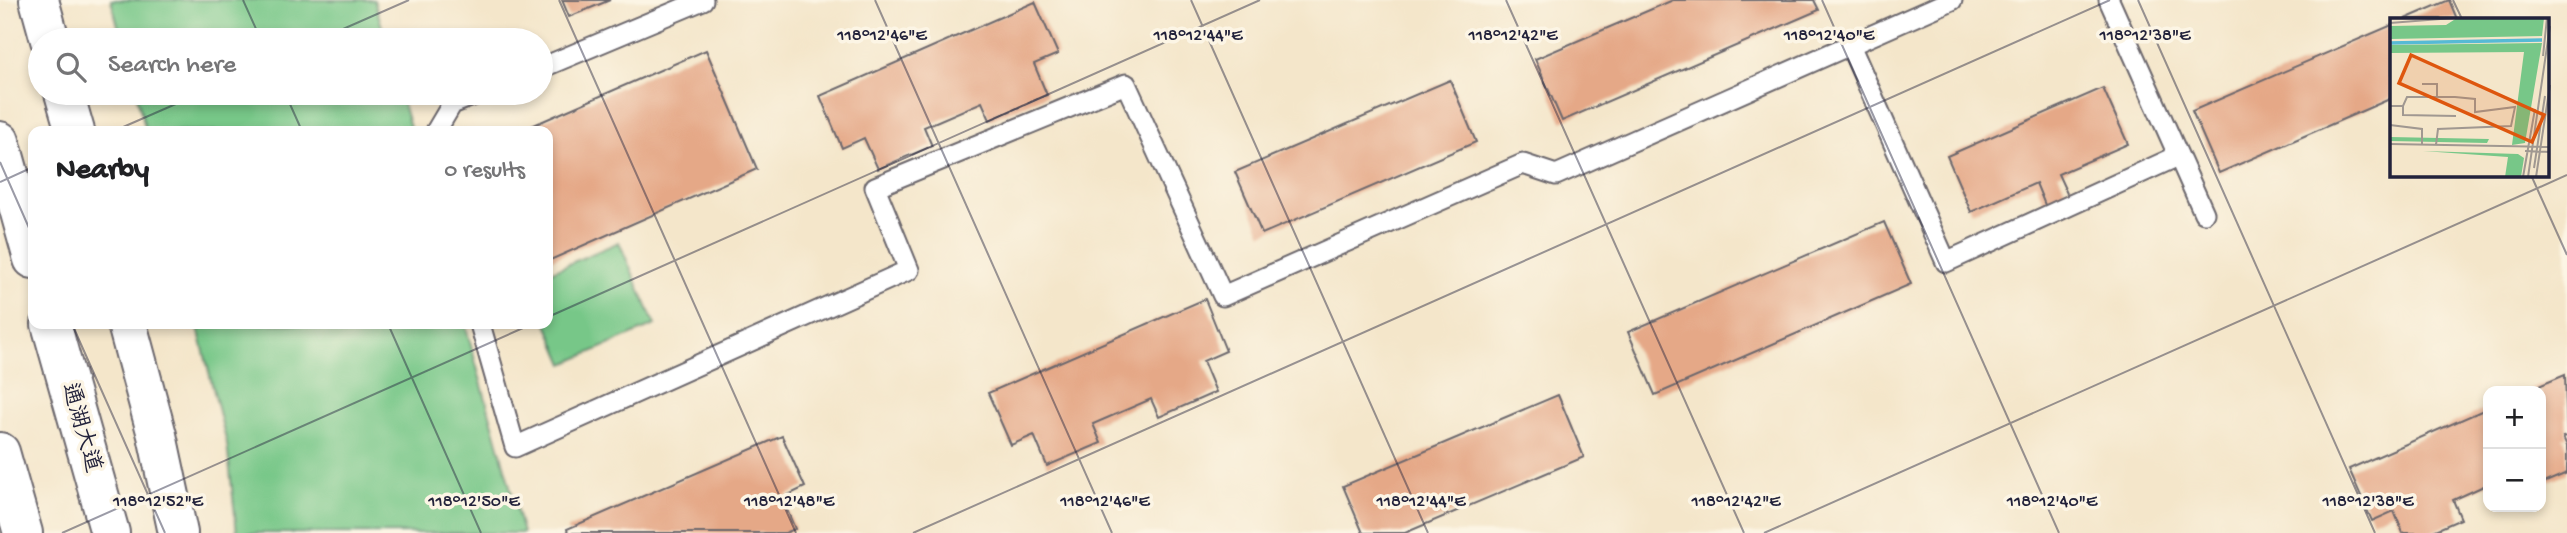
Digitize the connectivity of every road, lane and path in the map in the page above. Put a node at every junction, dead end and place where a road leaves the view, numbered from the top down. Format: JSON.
{"nodes":[{"id":1,"x":39,"y":0,"type":"edge"},
{"id":2,"x":703,"y":0,"type":"edge"},
{"id":3,"x":1952,"y":0,"type":"edge"},
{"id":4,"x":2109,"y":0,"type":"edge"},
{"id":5,"x":47,"y":28,"type":"edge"},
{"id":6,"x":1850,"y":45,"type":"junction"},
{"id":7,"x":553,"y":63,"type":"edge"},
{"id":8,"x":67,"y":105,"type":"edge"},
{"id":9,"x":451,"y":105,"type":"edge"},
{"id":10,"x":74,"y":126,"type":"edge"},
{"id":11,"x":439,"y":126,"type":"edge"},
{"id":12,"x":0,"y":141,"type":"edge"},
{"id":13,"x":2178,"y":156,"type":"junction"},
{"id":14,"x":2204,"y":213,"type":"dead end"},
{"id":15,"x":28,"y":242,"type":"edge"},
{"id":16,"x":52,"y":329,"type":"edge"},
{"id":17,"x":128,"y":329,"type":"edge"},
{"id":18,"x":481,"y":329,"type":"edge"},
{"id":19,"x":0,"y":452,"type":"edge"},
{"id":20,"x":0,"y":500,"type":"edge"},
{"id":21,"x":23,"y":533,"type":"edge"},
{"id":22,"x":110,"y":533,"type":"edge"},
{"id":23,"x":178,"y":533,"type":"edge"}],
"edges":[{"from":1,"to":5,"type":"main road"},
{"from":2,"to":7,"type":"lane"},
{"from":3,"to":6,"type":"lane"},
{"from":4,"to":13,"type":"lane"},
{"from":6,"to":13,"type":"lane"},
{"from":6,"to":18,"type":"lane"},
{"from":8,"to":10,"type":"main road"},
{"from":9,"to":11,"type":"lane"},
{"from":12,"to":15,"type":"main road"},
{"from":13,"to":14,"type":"lane"},
{"from":16,"to":22,"type":"main road","name":"通湖大道"},
{"from":17,"to":23,"type":"main road"},
{"from":19,"to":21,"type":"main road"},
{"from":20,"to":21,"type":"main road"}]}
